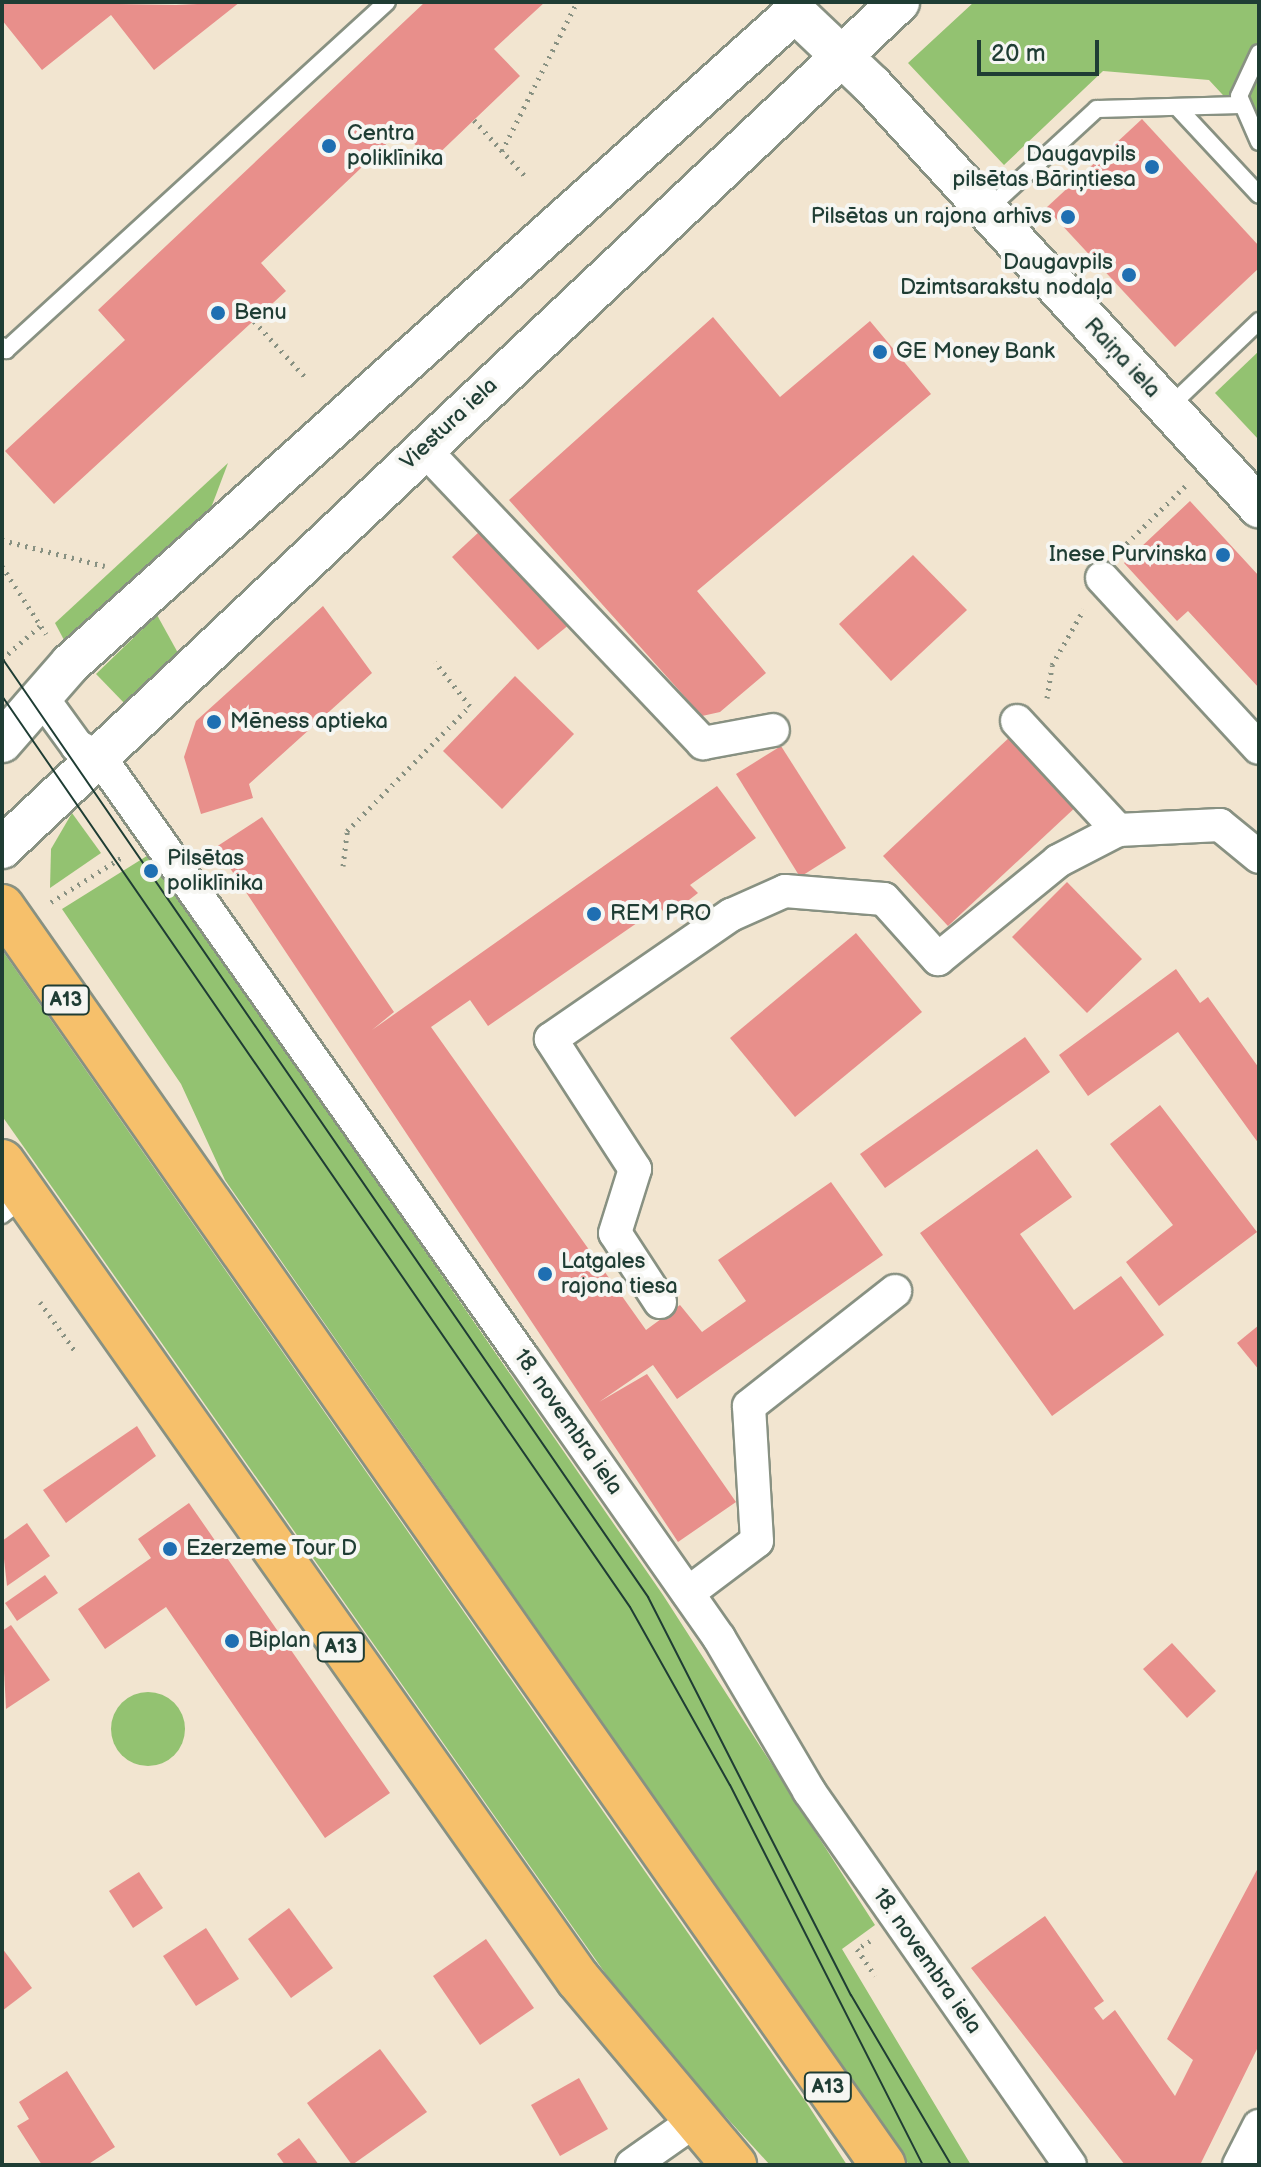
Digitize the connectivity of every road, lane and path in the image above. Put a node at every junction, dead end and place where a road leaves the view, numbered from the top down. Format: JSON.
{"nodes":[{"id":1,"x":387,"y":2,"type":"edge"},
{"id":2,"x":577,"y":2,"type":"edge"},
{"id":3,"x":899,"y":2,"type":"edge"},
{"id":4,"x":790,"y":7,"type":"edge"},
{"id":5,"x":1259,"y":53,"type":"edge"},
{"id":6,"x":843,"y":57,"type":"junction"},
{"id":7,"x":1241,"y":105,"type":"junction"},
{"id":8,"x":1177,"y":107,"type":"junction"},
{"id":9,"x":474,"y":120,"type":"dead end"},
{"id":10,"x":1259,"y":142,"type":"edge"},
{"id":11,"x":502,"y":151,"type":"junction"},
{"id":12,"x":525,"y":176,"type":"dead end"},
{"id":13,"x":1259,"y":195,"type":"edge"},
{"id":14,"x":986,"y":211,"type":"junction"},
{"id":15,"x":254,"y":321,"type":"dead end"},
{"id":16,"x":1259,"y":321,"type":"edge"},
{"id":17,"x":2,"y":346,"type":"edge"},
{"id":18,"x":307,"y":379,"type":"dead end"},
{"id":19,"x":1168,"y":408,"type":"junction"},
{"id":20,"x":423,"y":448,"type":"junction"},
{"id":21,"x":1186,"y":485,"type":"dead end"},
{"id":22,"x":1259,"y":507,"type":"edge"},
{"id":23,"x":2,"y":540,"type":"edge"},
{"id":24,"x":2,"y":566,"type":"edge"},
{"id":25,"x":105,"y":566,"type":"dead end"},
{"id":26,"x":1102,"y":578,"type":"junction"},
{"id":27,"x":2,"y":659,"type":"edge"},
{"id":28,"x":435,"y":662,"type":"dead end"},
{"id":29,"x":43,"y":699,"type":"junction"},
{"id":30,"x":1017,"y":721,"type":"dead end"},
{"id":31,"x":773,"y":730,"type":"dead end"},
{"id":32,"x":2,"y":742,"type":"edge"},
{"id":33,"x":1040,"y":746,"type":"junction"},
{"id":34,"x":1259,"y":748,"type":"edge"},
{"id":35,"x":101,"y":759,"type":"junction"},
{"id":36,"x":1118,"y":830,"type":"junction"},
{"id":37,"x":2,"y":848,"type":"edge"},
{"id":38,"x":1259,"y":857,"type":"edge"},
{"id":39,"x":343,"y":866,"type":"dead end"},
{"id":40,"x":102,"y":867,"type":"dead end"},
{"id":41,"x":51,"y":902,"type":"dead end"},
{"id":42,"x":2,"y":907,"type":"edge"},
{"id":43,"x":10,"y":1191,"type":"edge"},
{"id":44,"x":895,"y":1291,"type":"dead end"},
{"id":45,"x":40,"y":1302,"type":"dead end"},
{"id":46,"x":660,"y":1302,"type":"dead end"},
{"id":47,"x":75,"y":1351,"type":"dead end"},
{"id":48,"x":688,"y":1593,"type":"junction"},
{"id":49,"x":869,"y":1941,"type":"dead end"},
{"id":50,"x":875,"y":1976,"type":"dead end"},
{"id":51,"x":696,"y":2120,"type":"junction"},
{"id":52,"x":632,"y":2165,"type":"edge"},
{"id":53,"x":734,"y":2165,"type":"edge"},
{"id":54,"x":883,"y":2165,"type":"edge"},
{"id":55,"x":1070,"y":2165,"type":"edge"}],
"edges":[{"from":1,"to":17,"type":"lane"},
{"from":2,"to":11,"type":"path"},
{"from":3,"to":6,"type":"street","name":"Viestura iela"},
{"from":4,"to":6,"type":"street","name":"Raiņa iela"},
{"from":4,"to":29,"type":"street"},
{"from":5,"to":7,"type":"lane"},
{"from":6,"to":14,"type":"street","name":"Raiņa iela"},
{"from":6,"to":20,"type":"street","name":"Viestura iela"},
{"from":7,"to":8,"type":"lane"},
{"from":7,"to":10,"type":"lane"},
{"from":8,"to":13,"type":"lane"},
{"from":8,"to":14,"type":"lane"},
{"from":9,"to":11,"type":"path"},
{"from":11,"to":12,"type":"path"},
{"from":14,"to":19,"type":"street","name":"Raiņa iela"},
{"from":15,"to":18,"type":"path"},
{"from":16,"to":19,"type":"lane"},
{"from":19,"to":22,"type":"street","name":"Raiņa iela"},
{"from":20,"to":31,"type":"street"},
{"from":20,"to":35,"type":"street","name":"Viestura iela"},
{"from":21,"to":26,"type":"path"},
{"from":23,"to":25,"type":"path"},
{"from":24,"to":27,"type":"path"},
{"from":26,"to":33,"type":"path"},
{"from":26,"to":34,"type":"street"},
{"from":28,"to":39,"type":"path"},
{"from":29,"to":32,"type":"street"},
{"from":29,"to":35,"type":"street","name":"18. novembra iela"},
{"from":30,"to":33,"type":"street"},
{"from":33,"to":36,"type":"street"},
{"from":35,"to":37,"type":"street","name":"Viestura iela"},
{"from":35,"to":48,"type":"street","name":"18. novembra iela"},
{"from":36,"to":38,"type":"street"},
{"from":36,"to":46,"type":"street"},
{"from":40,"to":41,"type":"path"},
{"from":42,"to":54,"type":"main road","number":"A13"},
{"from":43,"to":51,"type":"main road","number":"A13"},
{"from":44,"to":48,"type":"street"},
{"from":45,"to":47,"type":"path"},
{"from":48,"to":55,"type":"street","name":"18. novembra iela"},
{"from":49,"to":50,"type":"path"},
{"from":51,"to":52,"type":"street"},
{"from":51,"to":53,"type":"main road","number":"A13"}]}
